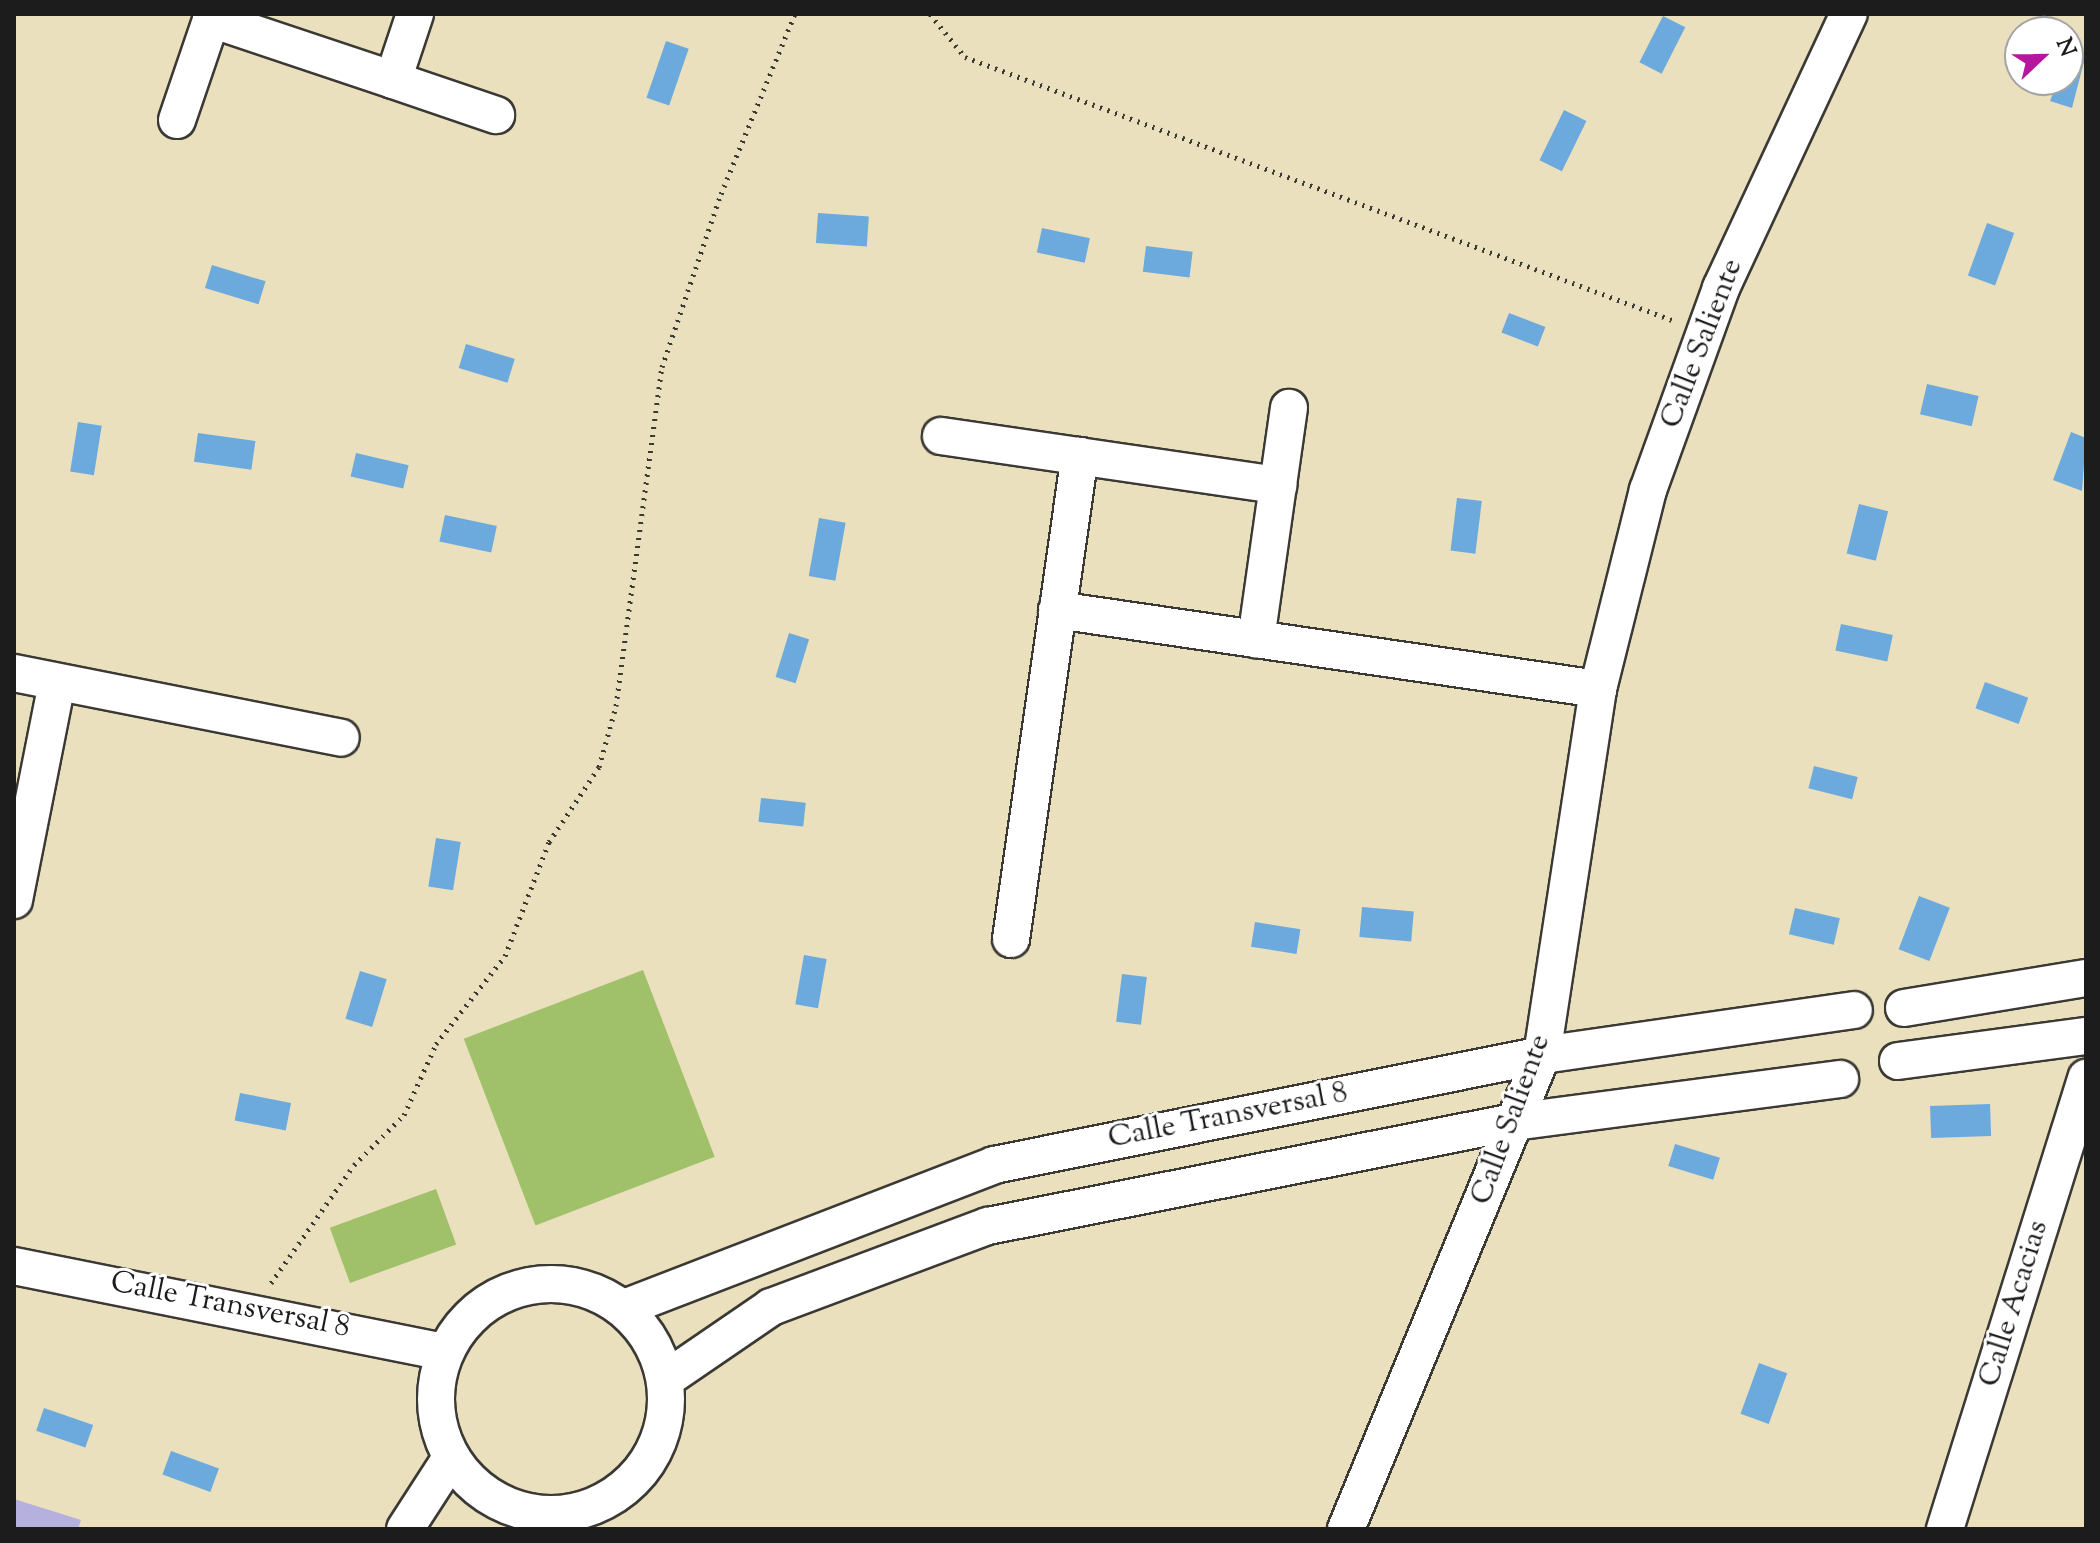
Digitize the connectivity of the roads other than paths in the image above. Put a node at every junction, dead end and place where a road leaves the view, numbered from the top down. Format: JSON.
{"nodes":[{"id":1,"x":415,"y":14,"type":"edge"},
{"id":2,"x":1849,"y":14,"type":"edge"},
{"id":3,"x":212,"y":16,"type":"edge"},
{"id":4,"x":393,"y":80,"type":"junction"},
{"id":5,"x":496,"y":115,"type":"dead end"},
{"id":6,"x":177,"y":120,"type":"dead end"},
{"id":7,"x":1289,"y":408,"type":"dead end"},
{"id":8,"x":941,"y":436,"type":"dead end"},
{"id":9,"x":1080,"y":456,"type":"junction"},
{"id":10,"x":1278,"y":485,"type":"junction"},
{"id":11,"x":1057,"y":610,"type":"junction"},
{"id":12,"x":1256,"y":639,"type":"junction"},
{"id":13,"x":14,"y":673,"type":"edge"},
{"id":14,"x":57,"y":682,"type":"junction"},
{"id":15,"x":1598,"y":689,"type":"junction"},
{"id":16,"x":341,"y":738,"type":"dead end"},
{"id":17,"x":16,"y":882,"type":"edge"},
{"id":18,"x":1011,"y":939,"type":"dead end"},
{"id":19,"x":2086,"y":978,"type":"edge"},
{"id":20,"x":1904,"y":1008,"type":"dead end"},
{"id":21,"x":1854,"y":1010,"type":"dead end"},
{"id":22,"x":2086,"y":1036,"type":"edge"},
{"id":23,"x":1542,"y":1055,"type":"junction"},
{"id":24,"x":1898,"y":1061,"type":"dead end"},
{"id":25,"x":2086,"y":1078,"type":"edge"},
{"id":26,"x":1840,"y":1079,"type":"dead end"},
{"id":27,"x":1513,"y":1122,"type":"junction"},
{"id":28,"x":14,"y":1266,"type":"edge"},
{"id":29,"x":624,"y":1308,"type":"junction"},
{"id":30,"x":444,"y":1352,"type":"junction"},
{"id":31,"x":666,"y":1379,"type":"junction"},
{"id":32,"x":451,"y":1458,"type":"junction"},
{"id":33,"x":512,"y":1520,"type":"edge"},
{"id":34,"x":405,"y":1529,"type":"edge"},
{"id":35,"x":1346,"y":1529,"type":"edge"},
{"id":36,"x":1945,"y":1529,"type":"edge"}],
"edges":[{"from":1,"to":4,"type":"street"},
{"from":2,"to":15,"type":"street","name":"Calle Saliente"},
{"from":3,"to":4,"type":"street"},
{"from":3,"to":6,"type":"street"},
{"from":4,"to":5,"type":"street"},
{"from":7,"to":10,"type":"street"},
{"from":8,"to":9,"type":"street"},
{"from":9,"to":10,"type":"street"},
{"from":9,"to":11,"type":"street"},
{"from":10,"to":12,"type":"street"},
{"from":11,"to":12,"type":"street"},
{"from":11,"to":18,"type":"street"},
{"from":12,"to":15,"type":"street"},
{"from":13,"to":14,"type":"street"},
{"from":14,"to":16,"type":"street"},
{"from":14,"to":17,"type":"street"},
{"from":15,"to":23,"type":"street","name":"Calle Saliente"},
{"from":19,"to":20,"type":"street"},
{"from":21,"to":23,"type":"street","name":"Calle Transversal 8"},
{"from":22,"to":24,"type":"street"},
{"from":23,"to":27,"type":"street","name":"Calle Saliente"},
{"from":23,"to":29,"type":"street","name":"Calle Transversal 8"},
{"from":25,"to":36,"type":"street","name":"Calle Acacias"},
{"from":26,"to":27,"type":"street","name":"Calle Transversal 8"},
{"from":27,"to":31,"type":"street","name":"Calle Transversal 8"},
{"from":27,"to":35,"type":"street","name":"Calle Saliente"},
{"from":28,"to":30,"type":"street","name":"Calle Transversal 8"},
{"from":29,"to":30,"type":"street"},
{"from":29,"to":31,"type":"street"},
{"from":30,"to":32,"type":"street"},
{"from":31,"to":33,"type":"street"},
{"from":32,"to":33,"type":"street"},
{"from":32,"to":34,"type":"street"}]}
